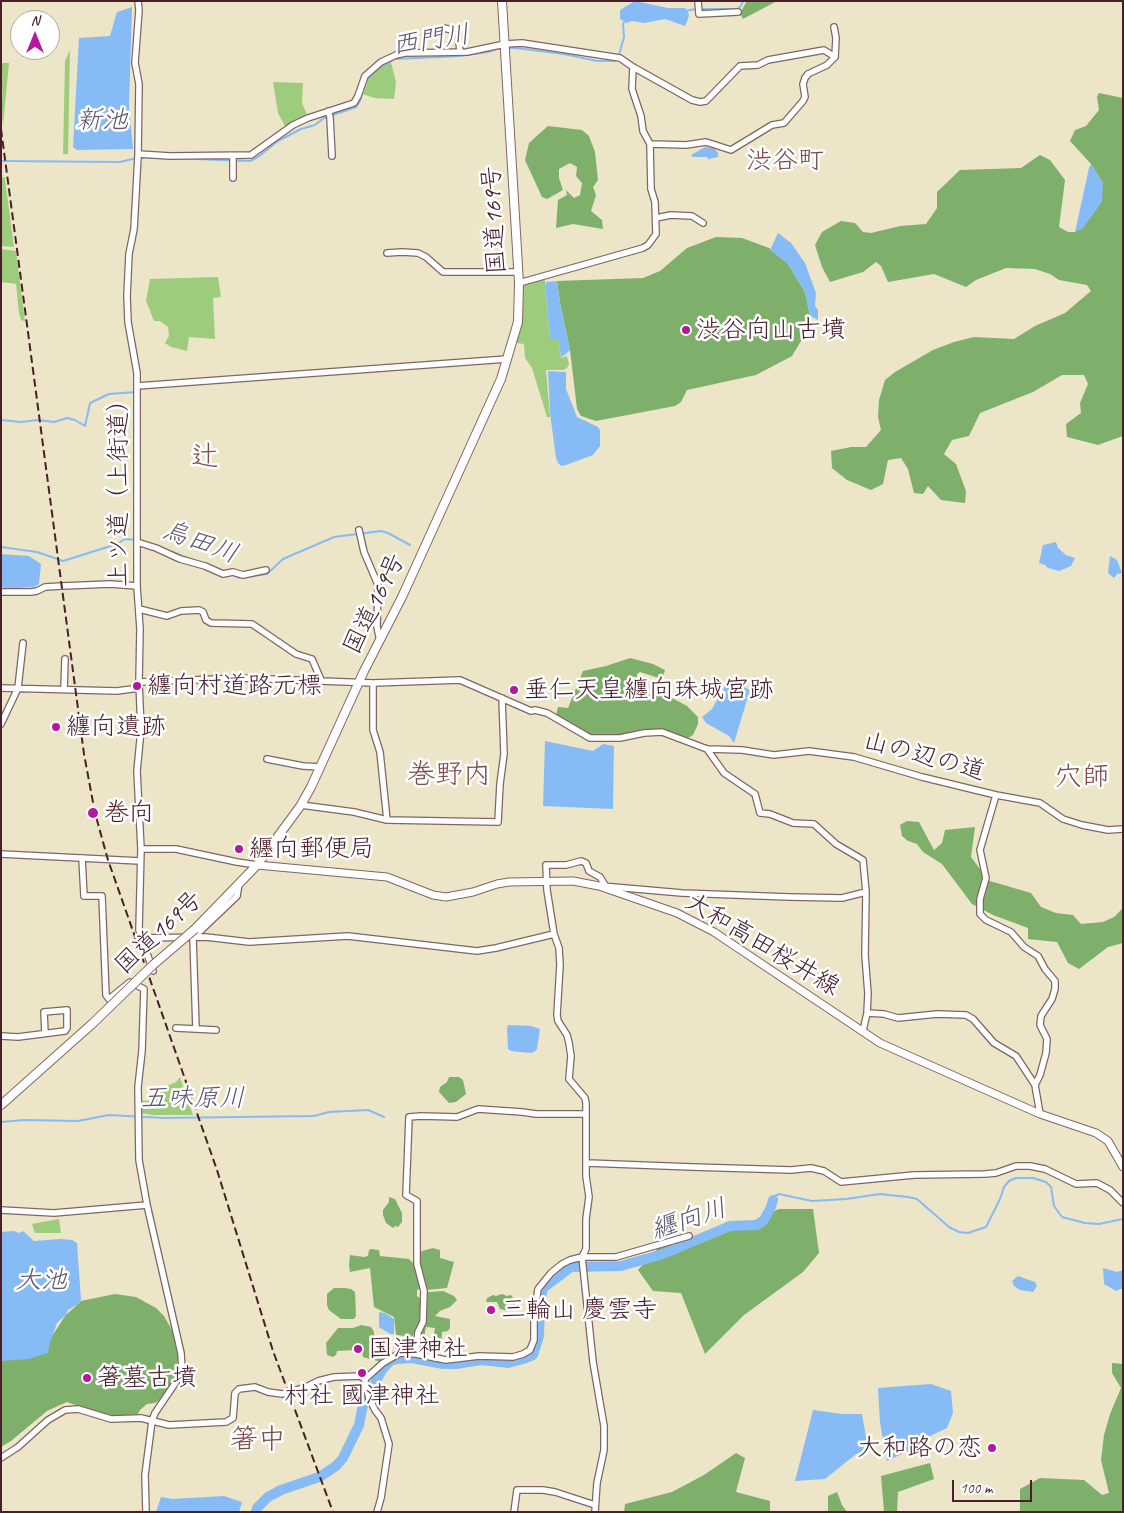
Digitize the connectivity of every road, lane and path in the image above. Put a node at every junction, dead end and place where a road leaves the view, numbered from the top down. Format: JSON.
{"nodes":[{"id":1,"x":138,"y":1,"type":"edge"},
{"id":2,"x":502,"y":1,"type":"edge"},
{"id":3,"x":699,"y":7,"type":"edge"},
{"id":4,"x":738,"y":12,"type":"dead end"},
{"id":5,"x":442,"y":28,"type":"dead end"},
{"id":6,"x":834,"y":28,"type":"dead end"},
{"id":7,"x":505,"y":44,"type":"junction"},
{"id":8,"x":460,"y":52,"type":"junction"},
{"id":9,"x":835,"y":57,"type":"junction"},
{"id":10,"x":632,"y":67,"type":"junction"},
{"id":11,"x":329,"y":114,"type":"junction"},
{"id":12,"x":650,"y":144,"type":"junction"},
{"id":13,"x":332,"y":156,"type":"dead end"},
{"id":14,"x":138,"y":157,"type":"junction"},
{"id":15,"x":233,"y":159,"type":"junction"},
{"id":16,"x":233,"y":178,"type":"dead end"},
{"id":17,"x":656,"y":218,"type":"junction"},
{"id":18,"x":703,"y":222,"type":"dead end"},
{"id":19,"x":387,"y":254,"type":"dead end"},
{"id":20,"x":519,"y":272,"type":"junction"},
{"id":21,"x":519,"y":283,"type":"junction"},
{"id":22,"x":507,"y":359,"type":"junction"},
{"id":23,"x":137,"y":386,"type":"junction"},
{"id":24,"x":359,"y":530,"type":"dead end"},
{"id":25,"x":137,"y":542,"type":"junction"},
{"id":26,"x":266,"y":570,"type":"dead end"},
{"id":27,"x":137,"y":586,"type":"junction"},
{"id":28,"x":1,"y":592,"type":"edge"},
{"id":29,"x":139,"y":609,"type":"junction"},
{"id":30,"x":380,"y":641,"type":"junction"},
{"id":31,"x":22,"y":643,"type":"dead end"},
{"id":32,"x":65,"y":659,"type":"dead end"},
{"id":33,"x":321,"y":680,"type":"junction"},
{"id":34,"x":360,"y":682,"type":"junction"},
{"id":35,"x":373,"y":683,"type":"junction"},
{"id":36,"x":139,"y":685,"type":"junction"},
{"id":37,"x":1,"y":688,"type":"edge"},
{"id":38,"x":18,"y":688,"type":"junction"},
{"id":39,"x":64,"y":689,"type":"junction"},
{"id":40,"x":502,"y":698,"type":"junction"},
{"id":41,"x":1,"y":724,"type":"edge"},
{"id":42,"x":707,"y":749,"type":"junction"},
{"id":43,"x":267,"y":759,"type":"dead end"},
{"id":44,"x":320,"y":767,"type":"junction"},
{"id":45,"x":996,"y":795,"type":"junction"},
{"id":46,"x":301,"y":806,"type":"junction"},
{"id":47,"x":387,"y":820,"type":"junction"},
{"id":48,"x":1123,"y":829,"type":"edge"},
{"id":49,"x":141,"y":848,"type":"junction"},
{"id":50,"x":1,"y":854,"type":"edge"},
{"id":51,"x":82,"y":858,"type":"junction"},
{"id":52,"x":140,"y":861,"type":"junction"},
{"id":53,"x":257,"y":865,"type":"junction"},
{"id":54,"x":546,"y":880,"type":"junction"},
{"id":55,"x":239,"y":884,"type":"junction"},
{"id":56,"x":602,"y":886,"type":"junction"},
{"id":57,"x":866,"y":892,"type":"junction"},
{"id":58,"x":554,"y":934,"type":"junction"},
{"id":59,"x":141,"y":938,"type":"junction"},
{"id":60,"x":193,"y":938,"type":"junction"},
{"id":61,"x":153,"y":971,"type":"dead end"},
{"id":62,"x":868,"y":1013,"type":"junction"},
{"id":63,"x":176,"y":1028,"type":"dead end"},
{"id":64,"x":196,"y":1029,"type":"junction"},
{"id":65,"x":216,"y":1030,"type":"dead end"},
{"id":66,"x":863,"y":1031,"type":"junction"},
{"id":67,"x":45,"y":1033,"type":"junction"},
{"id":68,"x":1,"y":1036,"type":"edge"},
{"id":69,"x":1035,"y":1085,"type":"junction"},
{"id":70,"x":1,"y":1105,"type":"edge"},
{"id":71,"x":586,"y":1114,"type":"junction"},
{"id":72,"x":1040,"y":1114,"type":"junction"},
{"id":73,"x":587,"y":1163,"type":"junction"},
{"id":74,"x":1123,"y":1167,"type":"edge"},
{"id":75,"x":1123,"y":1202,"type":"edge"},
{"id":76,"x":147,"y":1205,"type":"junction"},
{"id":77,"x":1,"y":1210,"type":"edge"},
{"id":78,"x":689,"y":1236,"type":"dead end"},
{"id":79,"x":582,"y":1259,"type":"junction"},
{"id":80,"x":416,"y":1354,"type":"junction"},
{"id":81,"x":365,"y":1379,"type":"junction"},
{"id":82,"x":152,"y":1422,"type":"junction"},
{"id":83,"x":1,"y":1458,"type":"edge"},
{"id":84,"x":595,"y":1509,"type":"edge"},
{"id":85,"x":146,"y":1512,"type":"edge"},
{"id":86,"x":377,"y":1512,"type":"edge"},
{"id":87,"x":514,"y":1512,"type":"edge"}],
"edges":[{"from":1,"to":14,"type":"street","name":"上ツ道（上街道）"},
{"from":2,"to":7,"type":"highway","name":"国道169号"},
{"from":3,"to":4,"type":"street"},
{"from":5,"to":8,"type":"street"},
{"from":6,"to":9,"type":"street"},
{"from":7,"to":8,"type":"street"},
{"from":7,"to":10,"type":"street"},
{"from":7,"to":20,"type":"highway","name":"国道169号"},
{"from":8,"to":11,"type":"street"},
{"from":9,"to":10,"type":"street"},
{"from":9,"to":12,"type":"street"},
{"from":10,"to":12,"type":"street"},
{"from":11,"to":13,"type":"street"},
{"from":11,"to":15,"type":"street"},
{"from":12,"to":17,"type":"street"},
{"from":14,"to":15,"type":"street"},
{"from":14,"to":23,"type":"street","name":"上ツ道（上街道）"},
{"from":15,"to":16,"type":"street"},
{"from":17,"to":18,"type":"street"},
{"from":17,"to":21,"type":"street"},
{"from":19,"to":20,"type":"street"},
{"from":20,"to":21,"type":"highway","name":"国道169号"},
{"from":21,"to":22,"type":"highway","name":"国道169号"},
{"from":22,"to":23,"type":"street"},
{"from":22,"to":30,"type":"highway","name":"国道169号"},
{"from":23,"to":25,"type":"street","name":"上ツ道（上街道）"},
{"from":24,"to":30,"type":"street"},
{"from":25,"to":26,"type":"street"},
{"from":25,"to":27,"type":"street","name":"上ツ道（上街道）"},
{"from":27,"to":28,"type":"street"},
{"from":27,"to":29,"type":"street","name":"上ツ道（上街道）"},
{"from":29,"to":33,"type":"street"},
{"from":29,"to":36,"type":"street","name":"上ツ道（上街道）"},
{"from":30,"to":34,"type":"highway","name":"国道169号"},
{"from":31,"to":38,"type":"street"},
{"from":32,"to":39,"type":"street"},
{"from":33,"to":34,"type":"street"},
{"from":33,"to":36,"type":"street"},
{"from":34,"to":35,"type":"street"},
{"from":34,"to":44,"type":"highway","name":"国道169号"},
{"from":35,"to":40,"type":"street"},
{"from":35,"to":47,"type":"street"},
{"from":36,"to":39,"type":"street"},
{"from":36,"to":49,"type":"street","name":"上ツ道（上街道）"},
{"from":37,"to":38,"type":"street"},
{"from":38,"to":39,"type":"street"},
{"from":38,"to":41,"type":"street"},
{"from":40,"to":42,"type":"street"},
{"from":40,"to":47,"type":"street"},
{"from":42,"to":45,"type":"street","name":"山の辺の道"},
{"from":42,"to":57,"type":"street"},
{"from":43,"to":44,"type":"street"},
{"from":44,"to":46,"type":"highway","name":"国道169号"},
{"from":45,"to":48,"type":"street"},
{"from":45,"to":69,"type":"street","name":"山の辺の道"},
{"from":46,"to":47,"type":"street"},
{"from":46,"to":53,"type":"highway","name":"国道169号"},
{"from":49,"to":52,"type":"street","name":"上ツ道（上街道）"},
{"from":49,"to":53,"type":"street"},
{"from":50,"to":51,"type":"street"},
{"from":51,"to":52,"type":"street"},
{"from":51,"to":76,"type":"street"},
{"from":52,"to":59,"type":"street","name":"上ツ道（上街道）"},
{"from":53,"to":54,"type":"main road","name":"大和高田桜井線"},
{"from":53,"to":55,"type":"highway","name":"国道169号"},
{"from":54,"to":56,"type":"main road","name":"大和高田桜井線"},
{"from":54,"to":56,"type":"street"},
{"from":54,"to":58,"type":"street"},
{"from":55,"to":60,"type":"street"},
{"from":55,"to":70,"type":"highway","name":"国道169号","bridge":true},
{"from":56,"to":57,"type":"street"},
{"from":56,"to":66,"type":"main road","name":"大和高田桜井線"},
{"from":57,"to":62,"type":"street"},
{"from":58,"to":60,"type":"street"},
{"from":58,"to":71,"type":"street"},
{"from":59,"to":60,"type":"street"},
{"from":59,"to":61,"type":"street","name":"上ツ道（上街道）"},
{"from":60,"to":64,"type":"street"},
{"from":62,"to":66,"type":"street"},
{"from":62,"to":69,"type":"street"},
{"from":63,"to":64,"type":"street"},
{"from":64,"to":65,"type":"street"},
{"from":66,"to":72,"type":"main road","name":"大和高田桜井線"},
{"from":67,"to":67,"type":"street"},
{"from":67,"to":68,"type":"street"},
{"from":69,"to":72,"type":"street","name":"山の辺の道"},
{"from":71,"to":73,"type":"street"},
{"from":71,"to":80,"type":"street"},
{"from":72,"to":74,"type":"main road","name":"大和高田桜井線"},
{"from":73,"to":75,"type":"street"},
{"from":73,"to":79,"type":"street"},
{"from":76,"to":77,"type":"street"},
{"from":76,"to":82,"type":"street"},
{"from":78,"to":79,"type":"street"},
{"from":79,"to":80,"type":"street"},
{"from":79,"to":84,"type":"street"},
{"from":80,"to":81,"type":"street"},
{"from":81,"to":82,"type":"street"},
{"from":81,"to":86,"type":"street"},
{"from":82,"to":83,"type":"street"},
{"from":82,"to":85,"type":"street"},
{"from":84,"to":87,"type":"street"}]}
